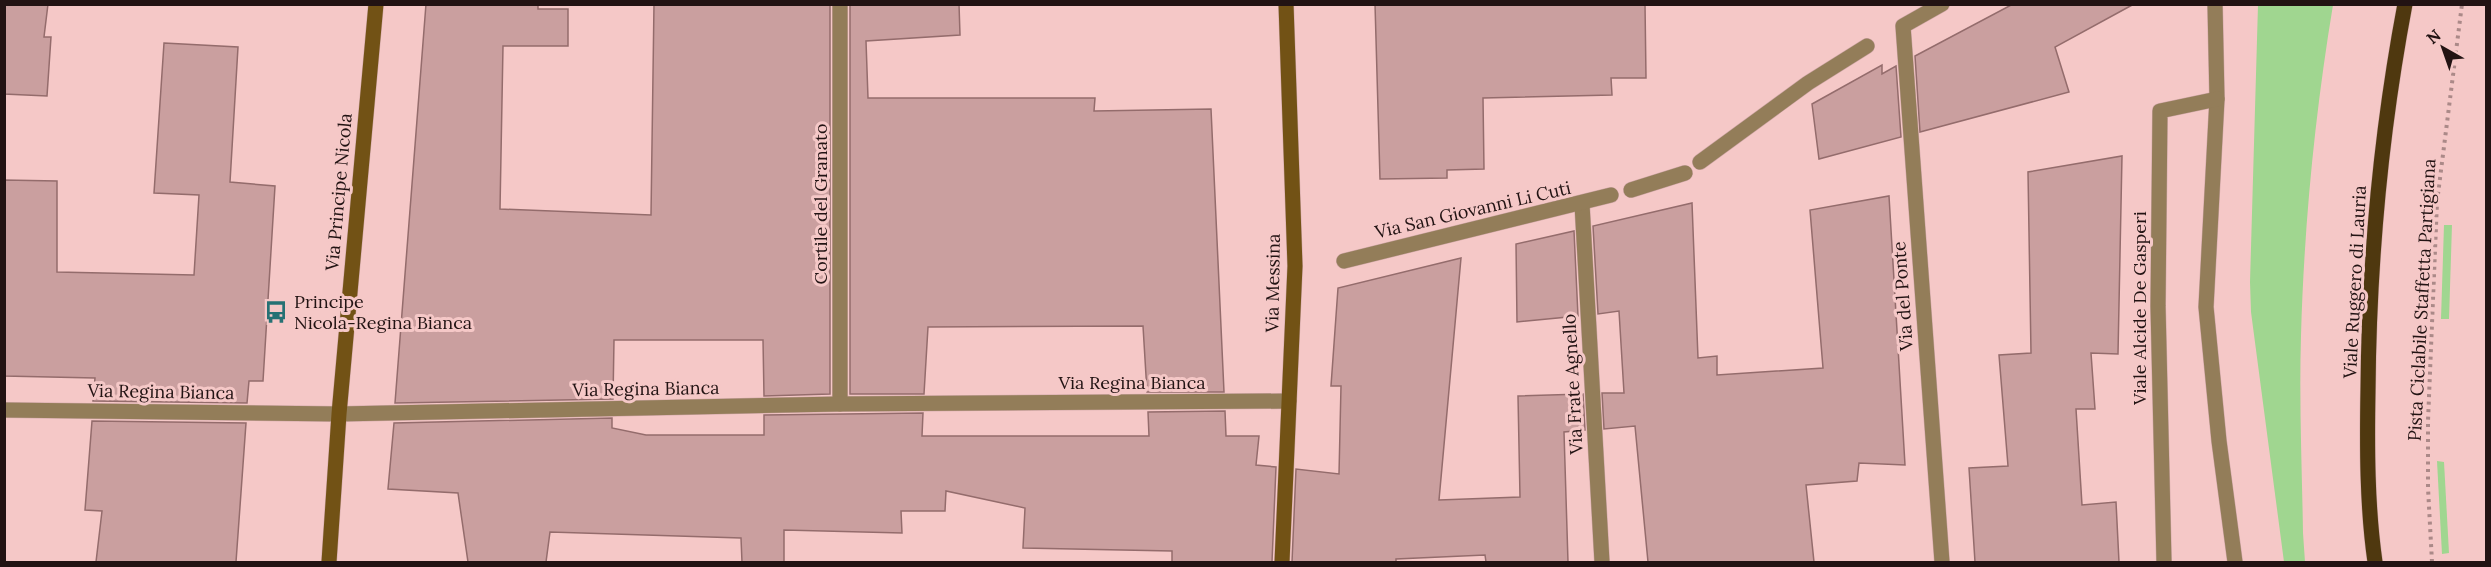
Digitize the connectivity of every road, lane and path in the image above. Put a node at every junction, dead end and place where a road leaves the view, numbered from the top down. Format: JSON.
{"nodes":[{"id":1,"x":376,"y":4,"type":"edge"},
{"id":2,"x":840,"y":4,"type":"edge"},
{"id":3,"x":1286,"y":4,"type":"edge"},
{"id":4,"x":1942,"y":4,"type":"edge"},
{"id":5,"x":2215,"y":4,"type":"edge"},
{"id":6,"x":2405,"y":4,"type":"edge"},
{"id":7,"x":2462,"y":4,"type":"edge"},
{"id":8,"x":1867,"y":46,"type":"dead end"},
{"id":9,"x":2217,"y":99,"type":"junction"},
{"id":10,"x":1700,"y":162,"type":"dead end"},
{"id":11,"x":1685,"y":173,"type":"dead end"},
{"id":12,"x":1630,"y":190,"type":"dead end"},
{"id":13,"x":1611,"y":195,"type":"dead end"},
{"id":14,"x":1582,"y":204,"type":"junction"},
{"id":15,"x":1344,"y":261,"type":"dead end"},
{"id":16,"x":1288,"y":401,"type":"junction"},
{"id":17,"x":840,"y":404,"type":"junction"},
{"id":18,"x":4,"y":410,"type":"edge"},
{"id":19,"x":339,"y":414,"type":"junction"},
{"id":20,"x":329,"y":562,"type":"edge"},
{"id":21,"x":1282,"y":562,"type":"edge"},
{"id":22,"x":1602,"y":562,"type":"edge"},
{"id":23,"x":1942,"y":562,"type":"edge"},
{"id":24,"x":2164,"y":562,"type":"edge"},
{"id":25,"x":2235,"y":562,"type":"edge"},
{"id":26,"x":2375,"y":562,"type":"edge"},
{"id":27,"x":2432,"y":562,"type":"edge"}],
"edges":[{"from":1,"to":19,"type":"main road","name":"Via Principe Nicola"},
{"from":2,"to":17,"type":"street","name":"Cortile del Granato"},
{"from":3,"to":16,"type":"main road","name":"Via Messina"},
{"from":4,"to":23,"type":"street","name":"Via del Ponte"},
{"from":5,"to":9,"type":"street"},
{"from":6,"to":26,"type":"main road","name":"Viale Ruggero di Lauria"},
{"from":7,"to":27,"type":"path","name":"Pista Ciclabile Staffetta Partigiana"},
{"from":8,"to":10,"type":"street"},
{"from":9,"to":24,"type":"street","name":"Viale Alcide De Gasperi"},
{"from":9,"to":25,"type":"street"},
{"from":11,"to":12,"type":"street"},
{"from":13,"to":14,"type":"street","name":"Via San Giovanni Li Cuti"},
{"from":14,"to":15,"type":"street","name":"Via San Giovanni Li Cuti"},
{"from":14,"to":22,"type":"street","name":"Via Frate Agnello"},
{"from":16,"to":17,"type":"street","name":"Via Regina Bianca"},
{"from":16,"to":21,"type":"main road","name":"Via Messina"},
{"from":17,"to":19,"type":"street","name":"Via Regina Bianca"},
{"from":18,"to":19,"type":"street","name":"Via Regina Bianca"},
{"from":19,"to":20,"type":"main road","name":"Via Principe Nicola"}]}
